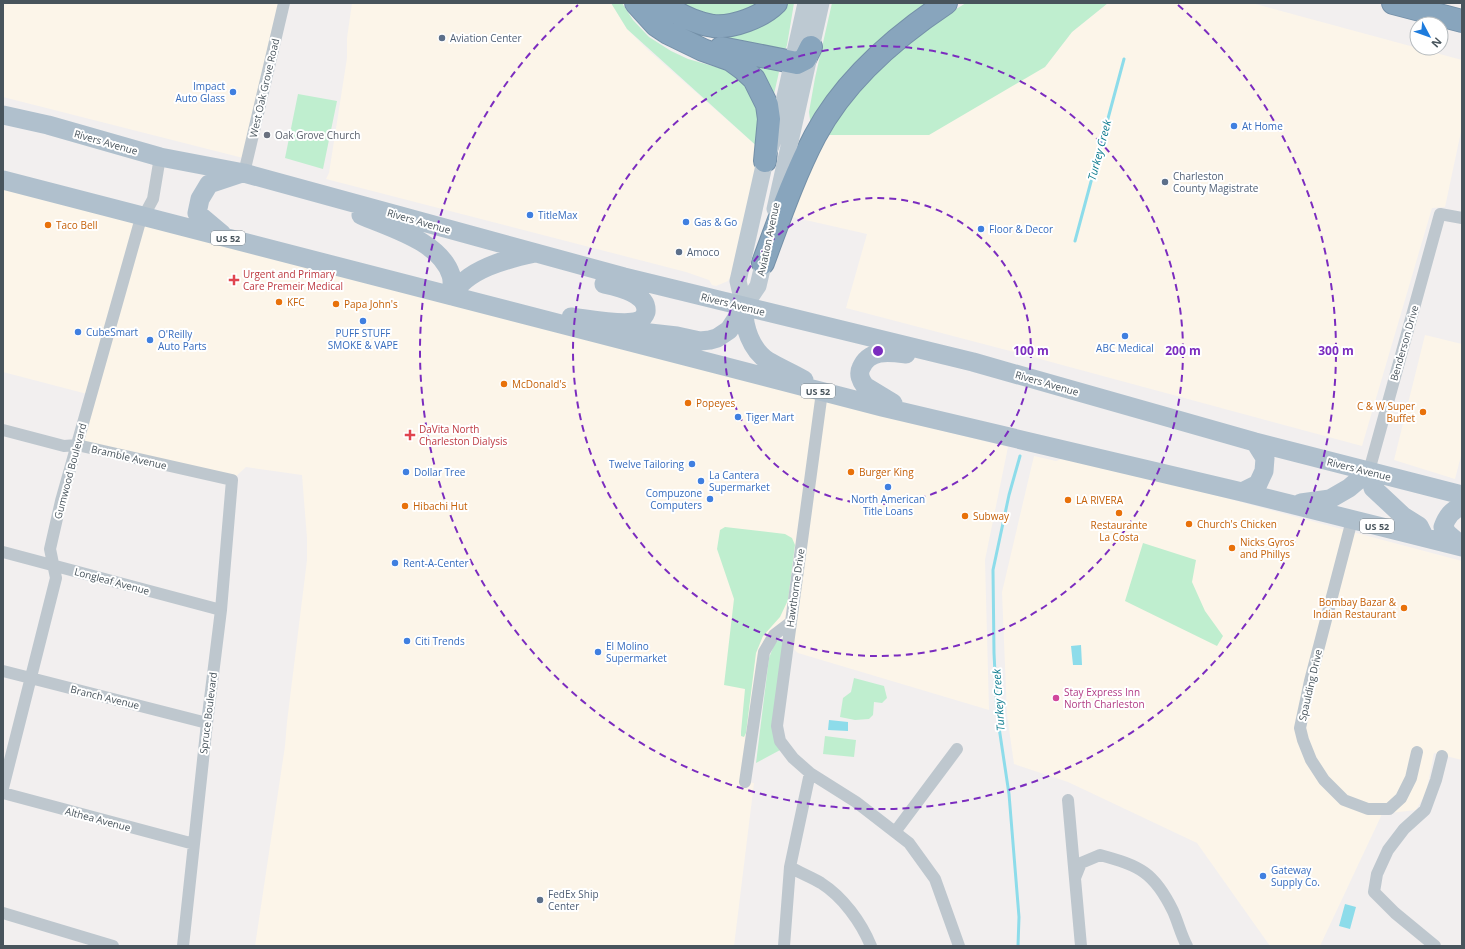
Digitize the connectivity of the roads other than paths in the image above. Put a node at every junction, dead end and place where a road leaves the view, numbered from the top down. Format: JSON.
{"nodes":[{"id":1,"x":284,"y":3,"type":"edge"},
{"id":2,"x":636,"y":3,"type":"edge"},
{"id":3,"x":662,"y":3,"type":"edge"},
{"id":4,"x":776,"y":3,"type":"edge"},
{"id":5,"x":806,"y":3,"type":"edge"},
{"id":6,"x":821,"y":3,"type":"edge"},
{"id":7,"x":946,"y":3,"type":"edge"},
{"id":8,"x":1393,"y":3,"type":"edge"},
{"id":9,"x":1462,"y":21,"type":"edge"},
{"id":10,"x":687,"y":41,"type":"junction"},
{"id":11,"x":811,"y":47,"type":"junction"},
{"id":12,"x":792,"y":63,"type":"junction"},
{"id":13,"x":3,"y":115,"type":"edge"},
{"id":14,"x":160,"y":157,"type":"junction"},
{"id":15,"x":765,"y":160,"type":"junction"},
{"id":16,"x":244,"y":173,"type":"junction"},
{"id":17,"x":3,"y":180,"type":"edge"},
{"id":18,"x":313,"y":191,"type":"junction"},
{"id":19,"x":144,"y":216,"type":"junction"},
{"id":20,"x":1462,"y":218,"type":"edge"},
{"id":21,"x":225,"y":237,"type":"junction"},
{"id":22,"x":536,"y":253,"type":"junction"},
{"id":23,"x":763,"y":262,"type":"junction"},
{"id":24,"x":582,"y":265,"type":"junction"},
{"id":25,"x":452,"y":296,"type":"junction"},
{"id":26,"x":744,"y":307,"type":"junction"},
{"id":27,"x":508,"y":310,"type":"junction"},
{"id":28,"x":562,"y":324,"type":"junction"},
{"id":29,"x":973,"y":362,"type":"junction"},
{"id":30,"x":822,"y":392,"type":"junction"},
{"id":31,"x":913,"y":414,"type":"junction"},
{"id":32,"x":3,"y":430,"type":"edge"},
{"id":33,"x":1255,"y":442,"type":"junction"},
{"id":34,"x":77,"y":445,"type":"junction"},
{"id":35,"x":1368,"y":471,"type":"junction"},
{"id":36,"x":232,"y":480,"type":"joint"},
{"id":37,"x":1242,"y":492,"type":"junction"},
{"id":38,"x":1462,"y":495,"type":"edge"},
{"id":39,"x":1293,"y":504,"type":"junction"},
{"id":40,"x":1462,"y":506,"type":"edge"},
{"id":41,"x":1352,"y":520,"type":"junction"},
{"id":42,"x":1424,"y":536,"type":"junction"},
{"id":43,"x":1462,"y":546,"type":"edge"},
{"id":44,"x":3,"y":552,"type":"edge"},
{"id":45,"x":54,"y":566,"type":"junction"},
{"id":46,"x":221,"y":610,"type":"junction"},
{"id":47,"x":791,"y":622,"type":"junction"},
{"id":48,"x":3,"y":671,"type":"edge"},
{"id":49,"x":30,"y":678,"type":"junction"},
{"id":50,"x":207,"y":723,"type":"junction"},
{"id":51,"x":957,"y":749,"type":"dead end"},
{"id":52,"x":1417,"y":752,"type":"dead end"},
{"id":53,"x":1442,"y":756,"type":"dead end"},
{"id":54,"x":810,"y":773,"type":"junction"},
{"id":55,"x":745,"y":782,"type":"dead end"},
{"id":56,"x":3,"y":788,"type":"edge"},
{"id":57,"x":3,"y":793,"type":"edge"},
{"id":58,"x":1068,"y":800,"type":"dead end"},
{"id":59,"x":895,"y":832,"type":"junction"},
{"id":60,"x":194,"y":844,"type":"junction"},
{"id":61,"x":790,"y":868,"type":"junction"},
{"id":62,"x":1075,"y":878,"type":"junction"},
{"id":63,"x":3,"y":913,"type":"edge"},
{"id":64,"x":1185,"y":945,"type":"edge"},
{"id":65,"x":113,"y":946,"type":"edge"},
{"id":66,"x":183,"y":946,"type":"edge"},
{"id":67,"x":784,"y":946,"type":"edge"},
{"id":68,"x":871,"y":946,"type":"edge"},
{"id":69,"x":960,"y":946,"type":"edge"},
{"id":70,"x":1081,"y":946,"type":"edge"},
{"id":71,"x":1435,"y":946,"type":"edge"}],
"edges":[{"from":1,"to":16,"type":"street","name":"West Oak Grove Road"},
{"from":2,"to":10,"type":"highway"},
{"from":3,"to":4,"type":"highway"},
{"from":5,"to":12,"type":"street","name":"Aviation Avenue"},
{"from":6,"to":11,"type":"street","name":"Aviation Avenue"},
{"from":7,"to":23,"type":"highway"},
{"from":8,"to":9,"type":"highway"},
{"from":10,"to":12,"type":"highway"},
{"from":10,"to":15,"type":"highway"},
{"from":11,"to":12,"type":"highway"},
{"from":11,"to":23,"type":"street","name":"Aviation Avenue"},
{"from":12,"to":15,"type":"street","name":"Aviation Avenue"},
{"from":13,"to":14,"type":"main road","name":"Rivers Avenue"},
{"from":14,"to":16,"type":"main road","name":"Rivers Avenue"},
{"from":14,"to":19,"type":"street","name":"Gumwood Boulevard"},
{"from":15,"to":26,"type":"street","name":"Aviation Avenue"},
{"from":16,"to":18,"type":"main road","name":"Rivers Avenue"},
{"from":16,"to":21,"type":"main road"},
{"from":17,"to":19,"type":"main road","number":"US 52"},
{"from":18,"to":22,"type":"main road","name":"Rivers Avenue"},
{"from":18,"to":25,"type":"main road"},
{"from":19,"to":21,"type":"main road","number":"US 52"},
{"from":19,"to":34,"type":"street","name":"Gumwood Boulevard"},
{"from":20,"to":35,"type":"street","name":"Benderson Drive"},
{"from":21,"to":25,"type":"main road","number":"US 52"},
{"from":22,"to":24,"type":"main road","name":"Rivers Avenue"},
{"from":22,"to":25,"type":"main road"},
{"from":23,"to":26,"type":"street","name":"Aviation Avenue"},
{"from":24,"to":26,"type":"main road","name":"Rivers Avenue"},
{"from":24,"to":27,"type":"main road"},
{"from":25,"to":27,"type":"main road","number":"US 52"},
{"from":26,"to":28,"type":"main road"},
{"from":26,"to":29,"type":"main road","name":"Rivers Avenue"},
{"from":26,"to":30,"type":"main road"},
{"from":27,"to":28,"type":"main road","number":"US 52"},
{"from":28,"to":30,"type":"main road","number":"US 52"},
{"from":29,"to":31,"type":"main road"},
{"from":29,"to":33,"type":"main road","name":"Rivers Avenue"},
{"from":30,"to":31,"type":"main road","number":"US 52"},
{"from":30,"to":47,"type":"street","name":"Hawthorne Drive"},
{"from":31,"to":37,"type":"main road","number":"US 52"},
{"from":32,"to":34,"type":"street","name":"Bramble Avenue"},
{"from":33,"to":35,"type":"main road","name":"Rivers Avenue"},
{"from":33,"to":37,"type":"main road"},
{"from":34,"to":36,"type":"street","name":"Bramble Avenue"},
{"from":34,"to":45,"type":"street","name":"Gumwood Boulevard"},
{"from":35,"to":38,"type":"main road","name":"Rivers Avenue"},
{"from":35,"to":39,"type":"main road"},
{"from":35,"to":42,"type":"main road"},
{"from":36,"to":46,"type":"street","name":"Spruce Boulevard"},
{"from":37,"to":39,"type":"main road","number":"US 52"},
{"from":39,"to":41,"type":"main road","number":"US 52"},
{"from":40,"to":43,"type":"main road"},
{"from":41,"to":42,"type":"main road","number":"US 52"},
{"from":41,"to":52,"type":"street","name":"Spaulding Drive"},
{"from":42,"to":43,"type":"main road","number":"US 52"},
{"from":44,"to":45,"type":"street","name":"Longleaf Avenue"},
{"from":45,"to":46,"type":"street","name":"Longleaf Avenue"},
{"from":45,"to":49,"type":"street","name":"Gumwood Boulevard"},
{"from":46,"to":50,"type":"street","name":"Spruce Boulevard"},
{"from":47,"to":54,"type":"street","name":"Hawthorne Drive"},
{"from":47,"to":55,"type":"street"},
{"from":48,"to":49,"type":"street","name":"Branch Avenue"},
{"from":49,"to":50,"type":"street","name":"Branch Avenue"},
{"from":49,"to":56,"type":"street","name":"Gumwood Boulevard"},
{"from":50,"to":60,"type":"street","name":"Spruce Boulevard"},
{"from":51,"to":59,"type":"street"},
{"from":53,"to":71,"type":"street"},
{"from":54,"to":59,"type":"street","name":"Hawthorne Drive"},
{"from":54,"to":61,"type":"street"},
{"from":57,"to":60,"type":"street","name":"Althea Avenue"},
{"from":58,"to":62,"type":"street"},
{"from":59,"to":69,"type":"street","name":"Hawthorne Drive"},
{"from":60,"to":66,"type":"street","name":"Spruce Boulevard"},
{"from":61,"to":67,"type":"street"},
{"from":61,"to":68,"type":"street"},
{"from":62,"to":64,"type":"street"},
{"from":62,"to":70,"type":"street"},
{"from":63,"to":65,"type":"street"}]}
